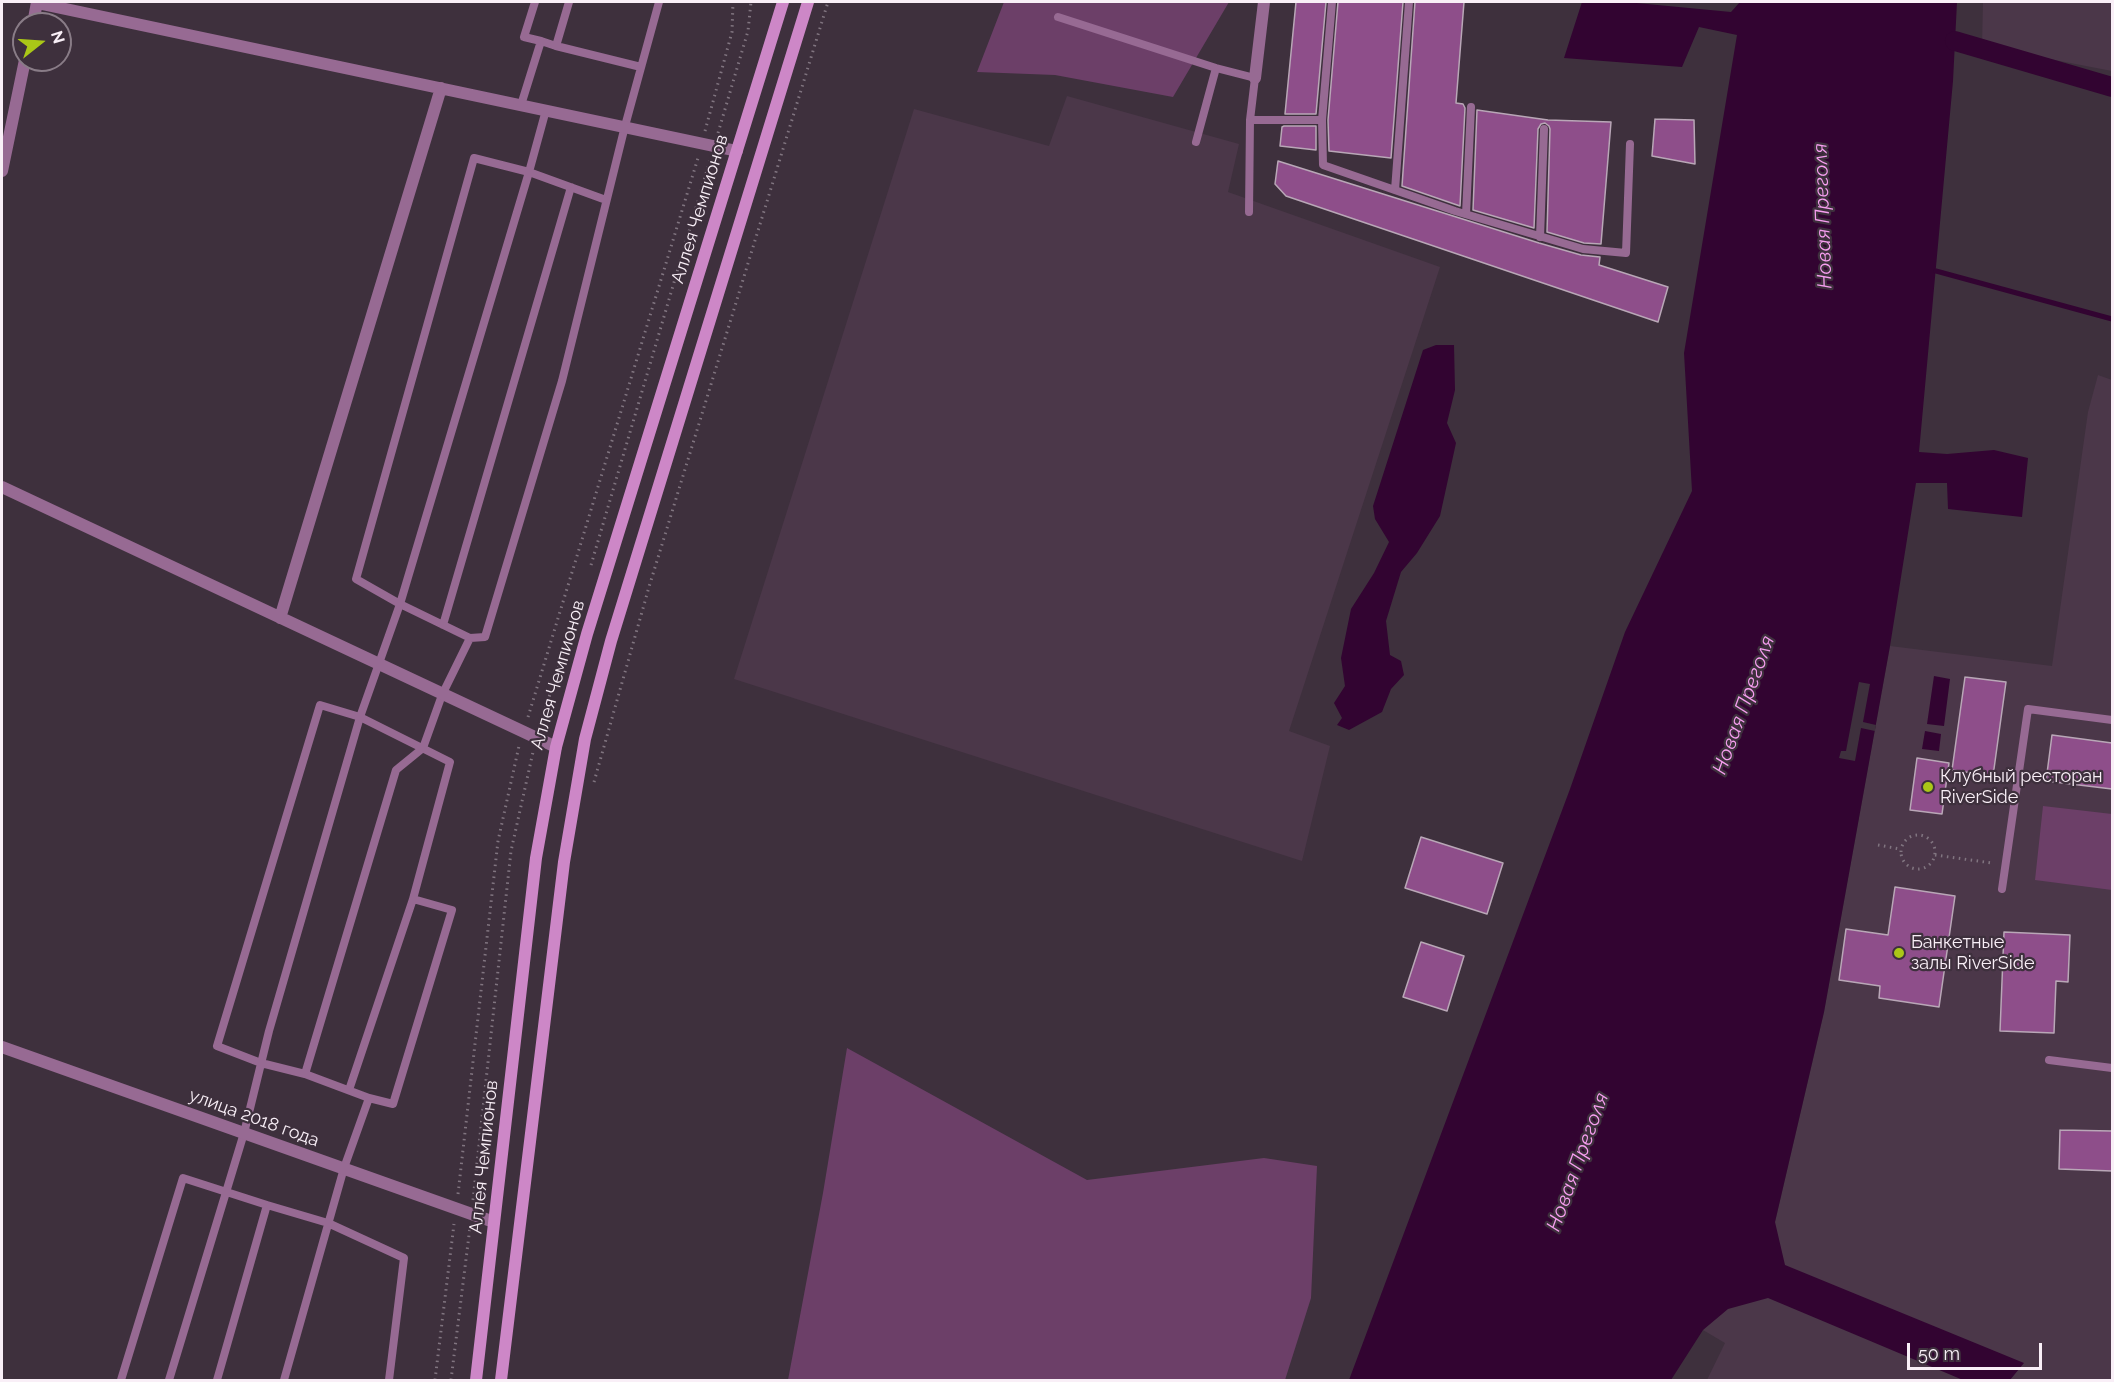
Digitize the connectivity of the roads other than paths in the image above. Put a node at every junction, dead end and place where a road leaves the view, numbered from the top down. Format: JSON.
{"nodes":[{"id":1,"x":36,"y":2,"type":"edge"},
{"id":2,"x":534,"y":2,"type":"edge"},
{"id":3,"x":569,"y":2,"type":"edge"},
{"id":4,"x":659,"y":2,"type":"edge"},
{"id":5,"x":783,"y":2,"type":"edge"},
{"id":6,"x":808,"y":2,"type":"edge"},
{"id":7,"x":1264,"y":2,"type":"edge"},
{"id":8,"x":1332,"y":2,"type":"edge"},
{"id":9,"x":1408,"y":2,"type":"edge"},
{"id":10,"x":1058,"y":16,"type":"dead end"},
{"id":11,"x":541,"y":41,"type":"junction"},
{"id":12,"x":556,"y":46,"type":"junction"},
{"id":13,"x":641,"y":68,"type":"junction"},
{"id":14,"x":1216,"y":68,"type":"junction"},
{"id":15,"x":23,"y":72,"type":"edge"},
{"id":16,"x":1255,"y":78,"type":"junction"},
{"id":17,"x":441,"y":88,"type":"junction"},
{"id":18,"x":521,"y":105,"type":"junction"},
{"id":19,"x":1471,"y":107,"type":"dead end"},
{"id":20,"x":546,"y":110,"type":"junction"},
{"id":21,"x":1250,"y":120,"type":"junction"},
{"id":22,"x":1322,"y":120,"type":"junction"},
{"id":23,"x":625,"y":126,"type":"junction"},
{"id":24,"x":1544,"y":129,"type":"dead end"},
{"id":25,"x":1196,"y":142,"type":"dead end"},
{"id":26,"x":1630,"y":144,"type":"dead end"},
{"id":27,"x":737,"y":151,"type":"junction"},
{"id":28,"x":2,"y":171,"type":"edge"},
{"id":29,"x":529,"y":172,"type":"junction"},
{"id":30,"x":571,"y":188,"type":"junction"},
{"id":31,"x":1395,"y":190,"type":"junction"},
{"id":32,"x":606,"y":200,"type":"junction"},
{"id":33,"x":1249,"y":212,"type":"dead end"},
{"id":34,"x":1466,"y":214,"type":"junction"},
{"id":35,"x":1540,"y":237,"type":"junction"},
{"id":36,"x":2,"y":487,"type":"edge"},
{"id":37,"x":400,"y":604,"type":"junction"},
{"id":38,"x":280,"y":618,"type":"junction"},
{"id":39,"x":443,"y":625,"type":"junction"},
{"id":40,"x":470,"y":638,"type":"junction"},
{"id":41,"x":380,"y":665,"type":"junction"},
{"id":42,"x":442,"y":695,"type":"junction"},
{"id":43,"x":360,"y":717,"type":"junction"},
{"id":44,"x":2112,"y":720,"type":"edge"},
{"id":45,"x":556,"y":747,"type":"junction"},
{"id":46,"x":423,"y":748,"type":"junction"},
{"id":47,"x":2002,"y":889,"type":"dead end"},
{"id":48,"x":413,"y":899,"type":"junction"},
{"id":49,"x":2,"y":1047,"type":"edge"},
{"id":50,"x":2049,"y":1060,"type":"dead end"},
{"id":51,"x":261,"y":1063,"type":"junction"},
{"id":52,"x":2112,"y":1068,"type":"edge"},
{"id":53,"x":304,"y":1074,"type":"junction"},
{"id":54,"x":349,"y":1090,"type":"junction"},
{"id":55,"x":369,"y":1098,"type":"junction"},
{"id":56,"x":244,"y":1133,"type":"junction"},
{"id":57,"x":344,"y":1168,"type":"junction"},
{"id":58,"x":226,"y":1191,"type":"junction"},
{"id":59,"x":267,"y":1205,"type":"junction"},
{"id":60,"x":494,"y":1222,"type":"junction"},
{"id":61,"x":328,"y":1223,"type":"junction"},
{"id":62,"x":121,"y":1380,"type":"edge"},
{"id":63,"x":169,"y":1380,"type":"edge"},
{"id":64,"x":217,"y":1380,"type":"edge"},
{"id":65,"x":284,"y":1380,"type":"edge"},
{"id":66,"x":389,"y":1380,"type":"edge"},
{"id":67,"x":476,"y":1380,"type":"edge"},
{"id":68,"x":501,"y":1380,"type":"edge"}],
"edges":[{"from":1,"to":17,"type":"street"},
{"from":2,"to":11,"type":"lane"},
{"from":3,"to":12,"type":"lane"},
{"from":4,"to":13,"type":"lane"},
{"from":5,"to":27,"type":"main road","name":"Аллея Чемпионов"},
{"from":6,"to":68,"type":"main road"},
{"from":7,"to":16,"type":"street"},
{"from":8,"to":22,"type":"lane"},
{"from":9,"to":31,"type":"lane"},
{"from":10,"to":14,"type":"lane"},
{"from":11,"to":12,"type":"lane"},
{"from":11,"to":18,"type":"lane"},
{"from":12,"to":13,"type":"lane"},
{"from":13,"to":23,"type":"lane"},
{"from":14,"to":16,"type":"lane"},
{"from":14,"to":25,"type":"lane"},
{"from":15,"to":28,"type":"street"},
{"from":16,"to":21,"type":"lane"},
{"from":17,"to":18,"type":"street"},
{"from":17,"to":38,"type":"street"},
{"from":18,"to":20,"type":"street"},
{"from":19,"to":34,"type":"lane"},
{"from":20,"to":23,"type":"street"},
{"from":20,"to":29,"type":"lane"},
{"from":21,"to":22,"type":"lane"},
{"from":21,"to":33,"type":"lane"},
{"from":22,"to":31,"type":"lane"},
{"from":23,"to":27,"type":"street"},
{"from":23,"to":32,"type":"lane"},
{"from":24,"to":35,"type":"lane"},
{"from":26,"to":35,"type":"lane"},
{"from":27,"to":45,"type":"main road","name":"Аллея Чемпионов"},
{"from":29,"to":30,"type":"lane"},
{"from":29,"to":37,"type":"lane"},
{"from":29,"to":37,"type":"lane"},
{"from":30,"to":32,"type":"lane"},
{"from":30,"to":39,"type":"lane"},
{"from":31,"to":34,"type":"lane"},
{"from":32,"to":40,"type":"lane"},
{"from":34,"to":35,"type":"lane"},
{"from":36,"to":38,"type":"street"},
{"from":37,"to":39,"type":"lane"},
{"from":37,"to":41,"type":"lane"},
{"from":38,"to":41,"type":"street"},
{"from":39,"to":40,"type":"lane"},
{"from":40,"to":42,"type":"lane"},
{"from":41,"to":42,"type":"street"},
{"from":41,"to":43,"type":"lane"},
{"from":42,"to":45,"type":"street"},
{"from":42,"to":46,"type":"lane"},
{"from":43,"to":46,"type":"lane"},
{"from":43,"to":51,"type":"lane"},
{"from":43,"to":51,"type":"lane"},
{"from":44,"to":47,"type":"lane"},
{"from":45,"to":60,"type":"main road","name":"Аллея Чемпионов"},
{"from":46,"to":48,"type":"lane"},
{"from":46,"to":53,"type":"lane"},
{"from":48,"to":54,"type":"lane"},
{"from":48,"to":55,"type":"lane"},
{"from":49,"to":56,"type":"street","name":"улица 2018 года"},
{"from":50,"to":52,"type":"lane"},
{"from":51,"to":53,"type":"lane"},
{"from":51,"to":56,"type":"lane"},
{"from":53,"to":54,"type":"lane"},
{"from":54,"to":55,"type":"lane"},
{"from":55,"to":57,"type":"lane"},
{"from":56,"to":57,"type":"street","name":"улица 2018 года"},
{"from":56,"to":58,"type":"lane"},
{"from":57,"to":60,"type":"street","name":"улица 2018 года"},
{"from":57,"to":61,"type":"lane"},
{"from":58,"to":59,"type":"lane"},
{"from":58,"to":62,"type":"lane"},
{"from":58,"to":63,"type":"lane"},
{"from":59,"to":61,"type":"lane"},
{"from":59,"to":64,"type":"lane"},
{"from":60,"to":67,"type":"main road","name":"Аллея Чемпионов"},
{"from":61,"to":65,"type":"lane"},
{"from":61,"to":66,"type":"lane"}]}
